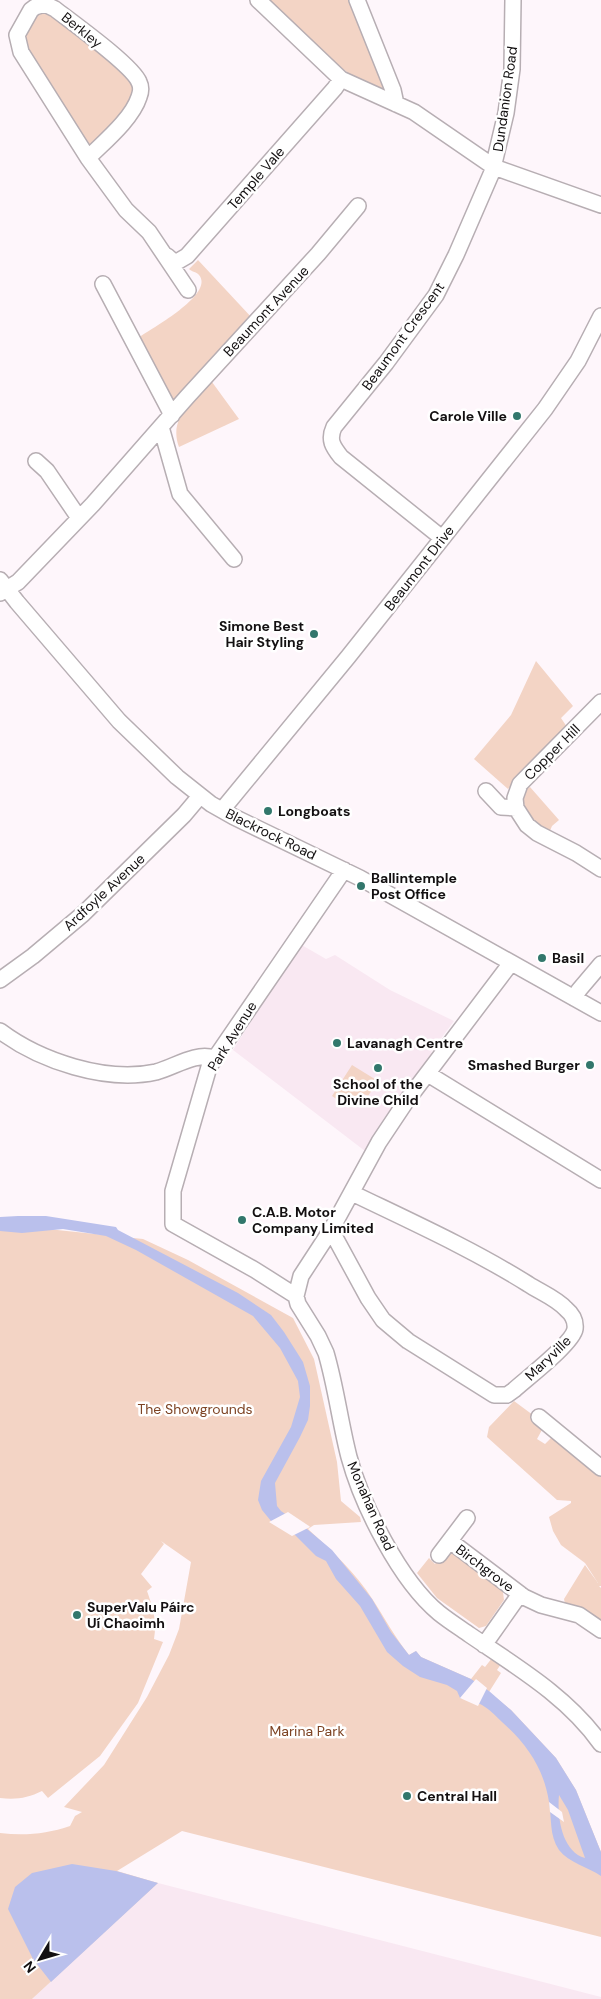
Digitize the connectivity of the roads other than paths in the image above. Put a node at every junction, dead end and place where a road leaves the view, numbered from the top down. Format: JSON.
{"nodes":[{"id":1,"x":258,"y":0,"type":"edge"},
{"id":2,"x":357,"y":0,"type":"edge"},
{"id":3,"x":513,"y":0,"type":"edge"},
{"id":4,"x":341,"y":79,"type":"junction"},
{"id":5,"x":396,"y":104,"type":"junction"},
{"id":6,"x":88,"y":158,"type":"junction"},
{"id":7,"x":494,"y":167,"type":"junction"},
{"id":8,"x":601,"y":205,"type":"edge"},
{"id":9,"x":358,"y":206,"type":"dead end"},
{"id":10,"x":166,"y":256,"type":"junction"},
{"id":11,"x":103,"y":284,"type":"dead end"},
{"id":12,"x":188,"y":290,"type":"dead end"},
{"id":13,"x":601,"y":316,"type":"edge"},
{"id":14,"x":172,"y":415,"type":"junction"},
{"id":15,"x":161,"y":428,"type":"junction"},
{"id":16,"x":36,"y":461,"type":"dead end"},
{"id":17,"x":79,"y":518,"type":"junction"},
{"id":18,"x":442,"y":538,"type":"junction"},
{"id":19,"x":234,"y":559,"type":"dead end"},
{"id":20,"x":2,"y":588,"type":"edge"},
{"id":21,"x":601,"y":702,"type":"edge"},
{"id":22,"x":486,"y":791,"type":"dead end"},
{"id":23,"x":200,"y":796,"type":"junction"},
{"id":24,"x":516,"y":808,"type":"junction"},
{"id":25,"x":222,"y":810,"type":"junction"},
{"id":26,"x":344,"y":870,"type":"junction"},
{"id":27,"x":601,"y":870,"type":"edge"},
{"id":28,"x":511,"y":963,"type":"junction"},
{"id":29,"x":601,"y":964,"type":"edge"},
{"id":30,"x":0,"y":980,"type":"edge"},
{"id":31,"x":574,"y":998,"type":"junction"},
{"id":32,"x":601,"y":1013,"type":"edge"},
{"id":33,"x":0,"y":1031,"type":"edge"},
{"id":34,"x":214,"y":1058,"type":"junction"},
{"id":35,"x":428,"y":1074,"type":"junction"},
{"id":36,"x":601,"y":1180,"type":"edge"},
{"id":37,"x":352,"y":1193,"type":"junction"},
{"id":38,"x":331,"y":1230,"type":"junction"},
{"id":39,"x":296,"y":1296,"type":"junction"},
{"id":40,"x":539,"y":1417,"type":"dead end"},
{"id":41,"x":552,"y":1426,"type":"junction"},
{"id":42,"x":543,"y":1439,"type":"dead end"},
{"id":43,"x":601,"y":1468,"type":"edge"},
{"id":44,"x":468,"y":1518,"type":"dead end"},
{"id":45,"x":450,"y":1541,"type":"junction"},
{"id":46,"x":439,"y":1555,"type":"dead end"},
{"id":47,"x":520,"y":1594,"type":"junction"},
{"id":48,"x":601,"y":1630,"type":"edge"},
{"id":49,"x":484,"y":1644,"type":"junction"},
{"id":50,"x":601,"y":1744,"type":"edge"}],
"edges":[{"from":1,"to":4,"type":"street"},
{"from":2,"to":5,"type":"street"},
{"from":3,"to":7,"type":"street","name":"Dundanion Road"},
{"from":4,"to":5,"type":"street"},
{"from":4,"to":10,"type":"street","name":"Temple Vale"},
{"from":5,"to":7,"type":"street"},
{"from":6,"to":6,"type":"street","name":"Berkley"},
{"from":6,"to":10,"type":"street","name":"Berkley"},
{"from":7,"to":8,"type":"street"},
{"from":7,"to":18,"type":"street","name":"Beaumont Crescent"},
{"from":9,"to":14,"type":"street","name":"Beaumont Avenue"},
{"from":10,"to":12,"type":"street"},
{"from":11,"to":14,"type":"street"},
{"from":13,"to":18,"type":"street","name":"Beaumont Drive"},
{"from":14,"to":15,"type":"street","name":"Beaumont Avenue"},
{"from":15,"to":17,"type":"street","name":"Beaumont Avenue"},
{"from":15,"to":19,"type":"street"},
{"from":16,"to":17,"type":"street"},
{"from":17,"to":20,"type":"street","name":"Beaumont Avenue"},
{"from":18,"to":25,"type":"street","name":"Beaumont Drive"},
{"from":20,"to":23,"type":"street","name":"Blackrock Road"},
{"from":21,"to":24,"type":"street","name":"Copper Hill"},
{"from":22,"to":24,"type":"street"},
{"from":23,"to":25,"type":"street","name":"Blackrock Road"},
{"from":23,"to":30,"type":"street","name":"Ardfoyle Avenue"},
{"from":24,"to":27,"type":"street"},
{"from":25,"to":26,"type":"street","name":"Blackrock Road"},
{"from":26,"to":28,"type":"street","name":"Blackrock Road"},
{"from":26,"to":34,"type":"street","name":"Park Avenue"},
{"from":28,"to":31,"type":"street","name":"Blackrock Road"},
{"from":28,"to":35,"type":"street"},
{"from":29,"to":31,"type":"street"},
{"from":31,"to":32,"type":"street","name":"Blackrock Road"},
{"from":33,"to":34,"type":"street"},
{"from":34,"to":39,"type":"street","name":"Park Avenue"},
{"from":35,"to":36,"type":"street"},
{"from":35,"to":37,"type":"street"},
{"from":37,"to":38,"type":"street"},
{"from":37,"to":38,"type":"street","name":"Maryville"},
{"from":38,"to":39,"type":"street"},
{"from":39,"to":49,"type":"street","name":"Monahan Road"},
{"from":40,"to":41,"type":"street"},
{"from":41,"to":42,"type":"street"},
{"from":41,"to":43,"type":"street"},
{"from":44,"to":45,"type":"street","name":"Birchgrove"},
{"from":45,"to":46,"type":"street","name":"Birchgrove"},
{"from":45,"to":47,"type":"street","name":"Birchgrove"},
{"from":47,"to":48,"type":"street","name":"Birchgrove"},
{"from":47,"to":49,"type":"street","name":"Birchgrove"},
{"from":49,"to":50,"type":"street","name":"Monahan Road"}]}
